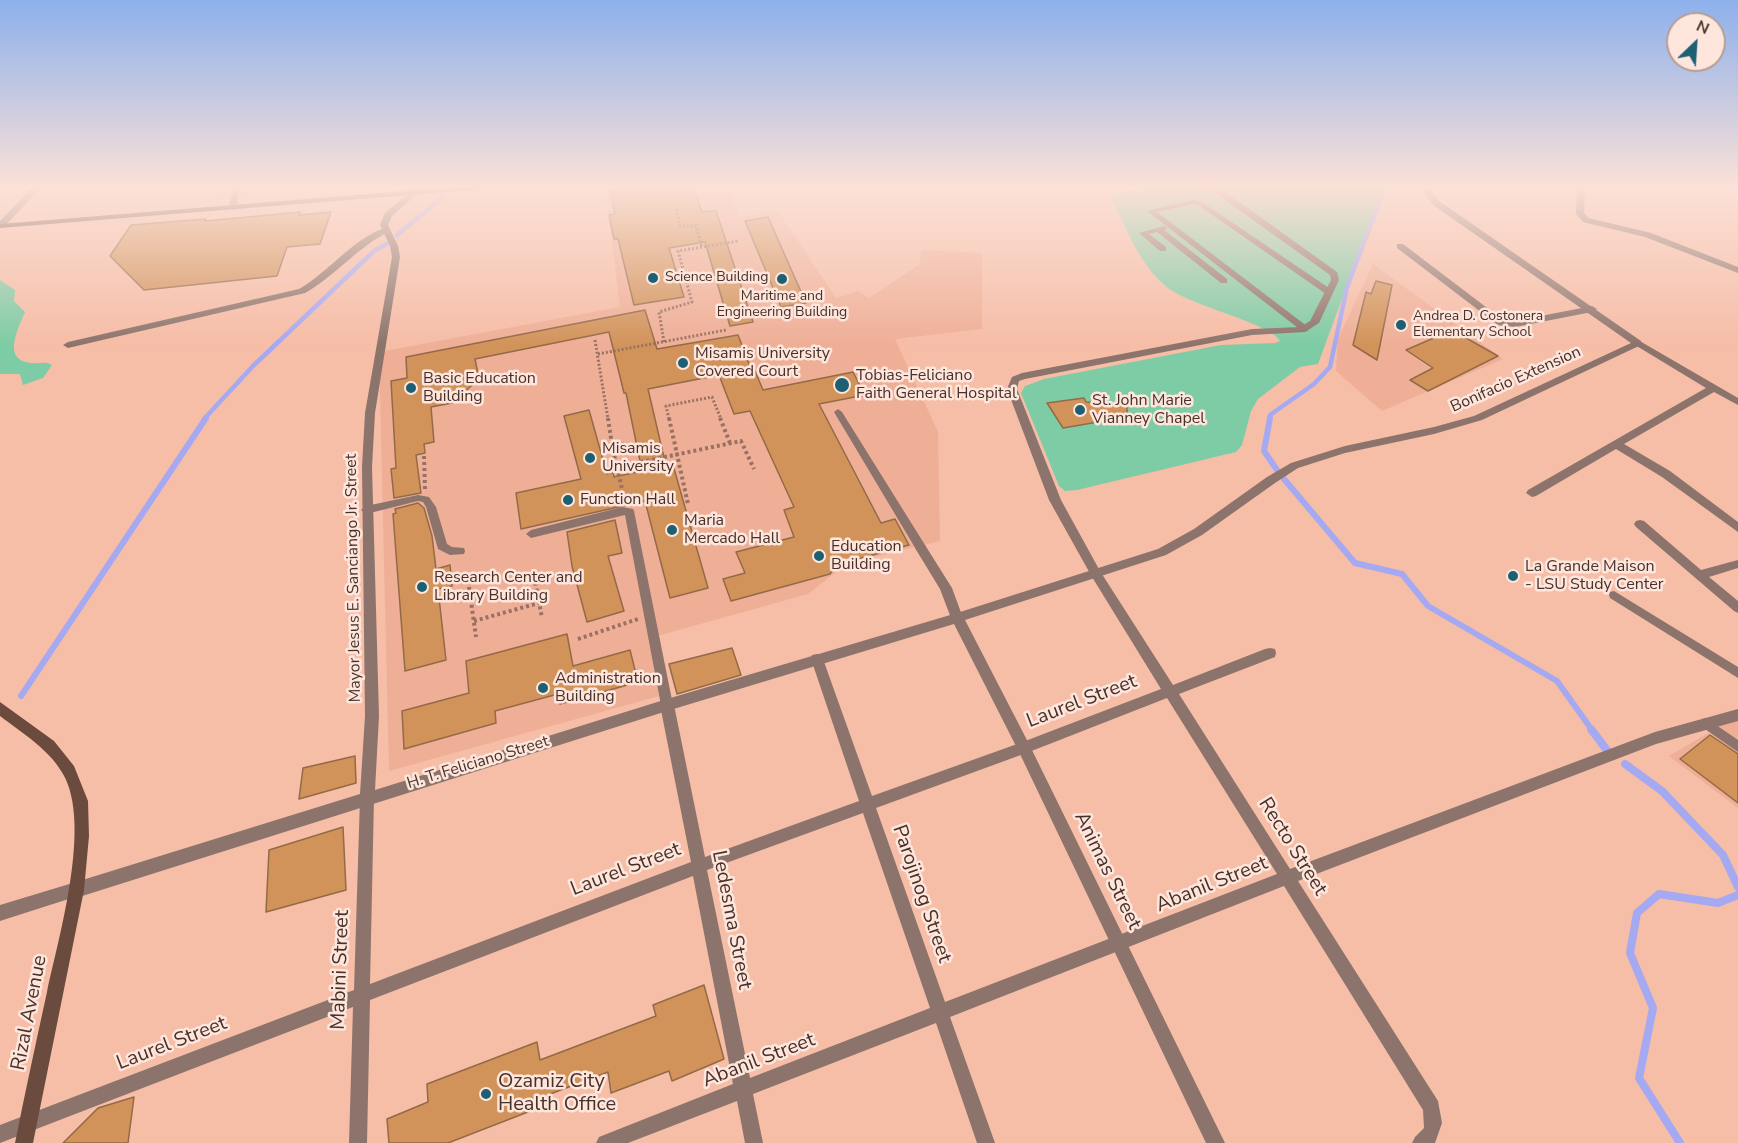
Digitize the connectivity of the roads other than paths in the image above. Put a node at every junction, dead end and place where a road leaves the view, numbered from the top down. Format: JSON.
{"nodes":[{"id":1,"x":366,"y":238,"type":"edge"},
{"id":2,"x":390,"y":238,"type":"edge"},
{"id":3,"x":1150,"y":238,"type":"edge"},
{"id":4,"x":1170,"y":238,"type":"edge"},
{"id":5,"x":1185,"y":238,"type":"edge"},
{"id":6,"x":1252,"y":238,"type":"edge"},
{"id":7,"x":1285,"y":238,"type":"edge"},
{"id":8,"x":1488,"y":238,"type":"edge"},
{"id":9,"x":1657,"y":238,"type":"edge"},
{"id":10,"x":1400,"y":246,"type":"dead end"},
{"id":11,"x":1163,"y":249,"type":"dead end"},
{"id":12,"x":1738,"y":270,"type":"edge"},
{"id":13,"x":1224,"y":281,"type":"dead end"},
{"id":14,"x":1329,"y":292,"type":"junction"},
{"id":15,"x":1592,"y":309,"type":"junction"},
{"id":16,"x":1305,"y":329,"type":"junction"},
{"id":17,"x":1638,"y":343,"type":"junction"},
{"id":18,"x":68,"y":345,"type":"dead end"},
{"id":19,"x":1713,"y":388,"type":"junction"},
{"id":20,"x":1738,"y":402,"type":"edge"},
{"id":21,"x":838,"y":412,"type":"dead end"},
{"id":22,"x":1617,"y":445,"type":"junction"},
{"id":23,"x":1532,"y":493,"type":"dead end"},
{"id":24,"x":366,"y":510,"type":"junction"},
{"id":25,"x":1640,"y":524,"type":"dead end"},
{"id":26,"x":1738,"y":528,"type":"edge"},
{"id":27,"x":531,"y":534,"type":"dead end"},
{"id":28,"x":921,"y":549,"type":"joint"},
{"id":29,"x":460,"y":551,"type":"dead end"},
{"id":30,"x":1738,"y":564,"type":"edge"},
{"id":31,"x":1096,"y":574,"type":"junction"},
{"id":32,"x":1699,"y":575,"type":"junction"},
{"id":33,"x":1614,"y":595,"type":"dead end"},
{"id":34,"x":1738,"y":608,"type":"edge"},
{"id":35,"x":957,"y":618,"type":"junction"},
{"id":36,"x":1270,"y":653,"type":"dead end"},
{"id":37,"x":817,"y":659,"type":"junction"},
{"id":38,"x":1738,"y":673,"type":"edge"},
{"id":39,"x":1170,"y":692,"type":"junction"},
{"id":40,"x":667,"y":705,"type":"junction"},
{"id":41,"x":0,"y":708,"type":"edge"},
{"id":42,"x":1738,"y":715,"type":"edge"},
{"id":43,"x":1706,"y":723,"type":"junction"},
{"id":44,"x":1738,"y":747,"type":"edge"},
{"id":45,"x":1024,"y":748,"type":"junction"},
{"id":46,"x":367,"y":798,"type":"junction"},
{"id":47,"x":868,"y":805,"type":"junction"},
{"id":48,"x":699,"y":866,"type":"junction"},
{"id":49,"x":1286,"y":878,"type":"junction"},
{"id":50,"x":76,"y":890,"type":"junction"},
{"id":51,"x":0,"y":913,"type":"edge"},
{"id":52,"x":1120,"y":945,"type":"junction"},
{"id":53,"x":361,"y":996,"type":"junction"},
{"id":54,"x":940,"y":1013,"type":"junction"},
{"id":55,"x":744,"y":1090,"type":"junction"},
{"id":56,"x":29,"y":1124,"type":"junction"},
{"id":57,"x":0,"y":1134,"type":"edge"},
{"id":58,"x":24,"y":1143,"type":"edge"},
{"id":59,"x":358,"y":1143,"type":"edge"},
{"id":60,"x":605,"y":1143,"type":"edge"},
{"id":61,"x":754,"y":1143,"type":"edge"},
{"id":62,"x":986,"y":1143,"type":"edge"},
{"id":63,"x":1216,"y":1143,"type":"edge"},
{"id":64,"x":1421,"y":1143,"type":"edge"}],
"edges":[{"from":1,"to":18,"type":"street"},
{"from":2,"to":24,"type":"street","name":"Mayor Jesus E. Sanciango Jr. Street"},
{"from":3,"to":11,"type":"lane"},
{"from":4,"to":13,"type":"lane"},
{"from":5,"to":16,"type":"lane"},
{"from":6,"to":14,"type":"lane"},
{"from":7,"to":14,"type":"street"},
{"from":8,"to":15,"type":"street"},
{"from":9,"to":12,"type":"street"},
{"from":10,"to":15,"type":"street"},
{"from":14,"to":16,"type":"street"},
{"from":15,"to":17,"type":"street"},
{"from":16,"to":31,"type":"street","name":"Recto Street"},
{"from":17,"to":19,"type":"street"},
{"from":17,"to":31,"type":"street","name":"Bonifacio Extension"},
{"from":19,"to":20,"type":"street"},
{"from":19,"to":22,"type":"street"},
{"from":21,"to":28,"type":"lane"},
{"from":22,"to":23,"type":"street"},
{"from":22,"to":26,"type":"street"},
{"from":24,"to":29,"type":"lane"},
{"from":24,"to":46,"type":"street","name":"Mayor Jesus E. Sanciango Jr. Street"},
{"from":25,"to":32,"type":"street"},
{"from":27,"to":40,"type":"lane"},
{"from":28,"to":35,"type":"street","name":"Animas Street"},
{"from":30,"to":32,"type":"street"},
{"from":31,"to":35,"type":"street","name":"Bonifacio Extension"},
{"from":31,"to":39,"type":"street","name":"Recto Street"},
{"from":32,"to":34,"type":"street"},
{"from":33,"to":38,"type":"lane"},
{"from":35,"to":37,"type":"street","name":"H. T. Feliciano Street"},
{"from":35,"to":45,"type":"street","name":"Animas Street"},
{"from":36,"to":39,"type":"street","name":"Laurel Street"},
{"from":37,"to":40,"type":"street","name":"H. T. Feliciano Street"},
{"from":37,"to":47,"type":"street","name":"Parojinog Street"},
{"from":39,"to":45,"type":"street","name":"Laurel Street"},
{"from":39,"to":49,"type":"street","name":"Recto Street"},
{"from":40,"to":46,"type":"street","name":"H. T. Feliciano Street"},
{"from":40,"to":48,"type":"street","name":"Ledesma Street"},
{"from":41,"to":50,"type":"main road","name":"Rizal Avenue"},
{"from":42,"to":43,"type":"street","name":"Abanil Street"},
{"from":43,"to":44,"type":"lane"},
{"from":43,"to":49,"type":"street","name":"Abanil Street"},
{"from":45,"to":47,"type":"street","name":"Laurel Street"},
{"from":45,"to":52,"type":"street","name":"Animas Street"},
{"from":46,"to":50,"type":"street","name":"H. T. Feliciano Street"},
{"from":46,"to":53,"type":"street","name":"Mabini Street"},
{"from":47,"to":48,"type":"street","name":"Laurel Street"},
{"from":47,"to":54,"type":"street","name":"Parojinog Street"},
{"from":48,"to":53,"type":"street","name":"Laurel Street"},
{"from":48,"to":55,"type":"street","name":"Ledesma Street"},
{"from":49,"to":52,"type":"street","name":"Abanil Street"},
{"from":49,"to":64,"type":"street","name":"Recto Street"},
{"from":50,"to":51,"type":"street","name":"H. T. Feliciano Street"},
{"from":50,"to":56,"type":"main road","name":"Rizal Avenue"},
{"from":52,"to":54,"type":"street","name":"Abanil Street"},
{"from":52,"to":63,"type":"street","name":"Animas Street"},
{"from":53,"to":56,"type":"street","name":"Laurel Street"},
{"from":53,"to":59,"type":"street","name":"Mabini Street"},
{"from":54,"to":55,"type":"street","name":"Abanil Street"},
{"from":54,"to":62,"type":"street","name":"Parojinog Street"},
{"from":55,"to":60,"type":"street","name":"Abanil Street"},
{"from":55,"to":61,"type":"street","name":"Ledesma Street"},
{"from":56,"to":57,"type":"street","name":"Laurel Street"},
{"from":56,"to":58,"type":"main road","name":"Rizal Avenue"}]}
